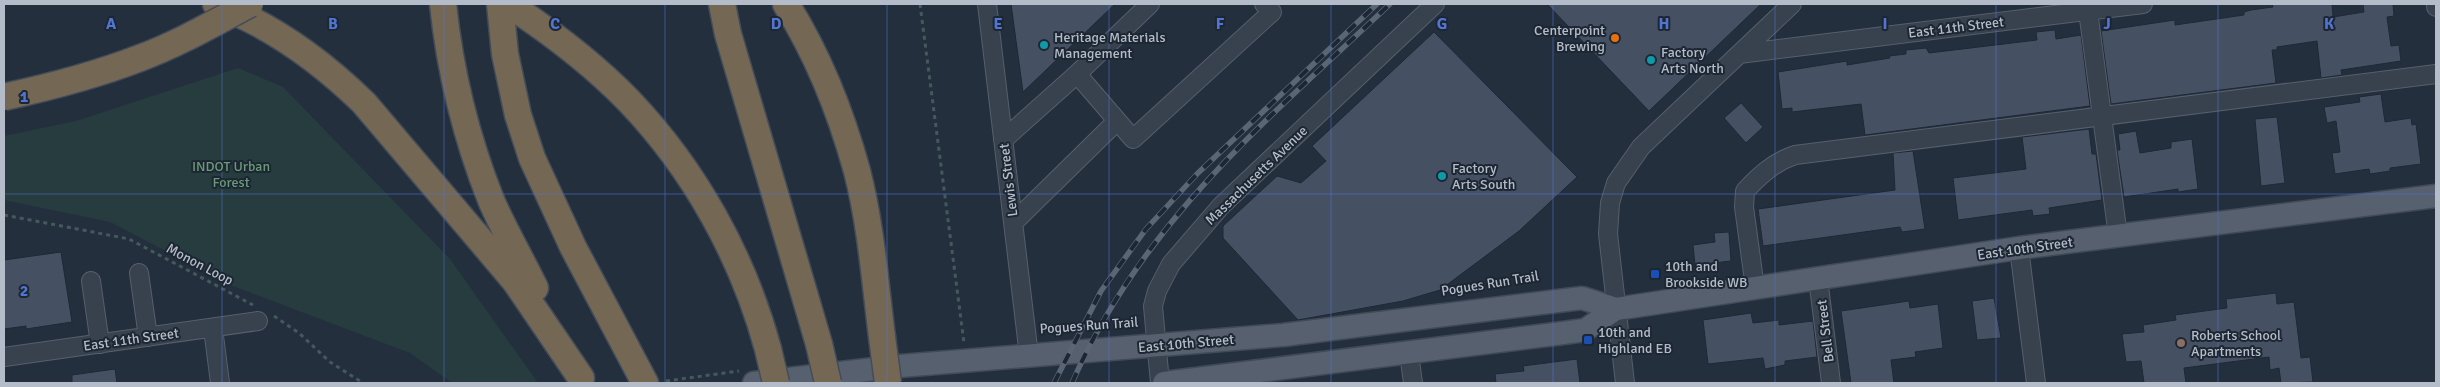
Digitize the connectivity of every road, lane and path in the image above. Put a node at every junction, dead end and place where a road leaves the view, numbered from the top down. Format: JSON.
{"nodes":[{"id":1,"x":216,"y":4,"type":"edge"},
{"id":2,"x":250,"y":4,"type":"edge"},
{"id":3,"x":443,"y":4,"type":"edge"},
{"id":4,"x":500,"y":4,"type":"edge"},
{"id":5,"x":508,"y":4,"type":"edge"},
{"id":6,"x":722,"y":4,"type":"edge"},
{"id":7,"x":786,"y":4,"type":"edge"},
{"id":8,"x":920,"y":4,"type":"edge"},
{"id":9,"x":987,"y":4,"type":"edge"},
{"id":10,"x":1150,"y":4,"type":"edge"},
{"id":11,"x":1264,"y":4,"type":"edge"},
{"id":12,"x":1435,"y":4,"type":"edge"},
{"id":13,"x":1792,"y":4,"type":"edge"},
{"id":14,"x":2144,"y":4,"type":"edge"},
{"id":15,"x":2088,"y":11,"type":"junction"},
{"id":16,"x":1738,"y":54,"type":"junction"},
{"id":17,"x":1076,"y":74,"type":"junction"},
{"id":18,"x":2436,"y":74,"type":"edge"},
{"id":19,"x":90,"y":76,"type":"junction"},
{"id":20,"x":4,"y":97,"type":"edge"},
{"id":21,"x":4,"y":108,"type":"edge"},
{"id":22,"x":2101,"y":115,"type":"junction"},
{"id":23,"x":1117,"y":121,"type":"junction"},
{"id":24,"x":1003,"y":140,"type":"junction"},
{"id":25,"x":2436,"y":196,"type":"edge"},
{"id":26,"x":4,"y":215,"type":"edge"},
{"id":27,"x":1013,"y":224,"type":"junction"},
{"id":28,"x":2118,"y":236,"type":"junction"},
{"id":29,"x":2019,"y":248,"type":"junction"},
{"id":30,"x":139,"y":273,"type":"dead end"},
{"id":31,"x":1818,"y":278,"type":"junction"},
{"id":32,"x":91,"y":281,"type":"dead end"},
{"id":33,"x":1755,"y":288,"type":"junction"},
{"id":34,"x":1616,"y":309,"type":"junction"},
{"id":35,"x":263,"y":315,"type":"junction"},
{"id":36,"x":213,"y":328,"type":"junction"},
{"id":37,"x":148,"y":337,"type":"junction"},
{"id":38,"x":100,"y":344,"type":"junction"},
{"id":39,"x":965,"y":346,"type":"dead end"},
{"id":40,"x":1156,"y":346,"type":"junction"},
{"id":41,"x":1409,"y":354,"type":"junction"},
{"id":42,"x":1029,"y":356,"type":"junction"},
{"id":43,"x":4,"y":357,"type":"edge"},
{"id":44,"x":582,"y":381,"type":"edge"},
{"id":45,"x":220,"y":383,"type":"edge"},
{"id":46,"x":363,"y":383,"type":"edge"},
{"id":47,"x":645,"y":383,"type":"edge"},
{"id":48,"x":754,"y":383,"type":"edge"},
{"id":49,"x":776,"y":383,"type":"edge"},
{"id":50,"x":828,"y":383,"type":"edge"},
{"id":51,"x":888,"y":383,"type":"edge"},
{"id":52,"x":1160,"y":383,"type":"edge"},
{"id":53,"x":1164,"y":383,"type":"edge"},
{"id":54,"x":1413,"y":383,"type":"edge"},
{"id":55,"x":1625,"y":383,"type":"edge"},
{"id":56,"x":1831,"y":383,"type":"edge"},
{"id":57,"x":2036,"y":383,"type":"edge"}],
"edges":[{"from":1,"to":44,"type":"highway"},
{"from":2,"to":19,"type":"highway","bridge":true},
{"from":3,"to":44,"type":"highway"},
{"from":4,"to":47,"type":"highway"},
{"from":5,"to":49,"type":"highway","bridge":true},
{"from":6,"to":50,"type":"highway","bridge":true},
{"from":7,"to":51,"type":"highway","bridge":true},
{"from":8,"to":39,"type":"path"},
{"from":9,"to":24,"type":"street","name":"Lewis Street"},
{"from":10,"to":17,"type":"street"},
{"from":11,"to":23,"type":"street"},
{"from":12,"to":40,"type":"street","name":"Massachusetts Avenue"},
{"from":13,"to":16,"type":"street"},
{"from":14,"to":15,"type":"street","name":"East 11th Street"},
{"from":15,"to":16,"type":"street","name":"East 11th Street"},
{"from":15,"to":22,"type":"street"},
{"from":16,"to":34,"type":"street"},
{"from":17,"to":23,"type":"street"},
{"from":17,"to":24,"type":"street"},
{"from":18,"to":22,"type":"street"},
{"from":19,"to":20,"type":"highway","bridge":true},
{"from":19,"to":21,"type":"highway","bridge":true},
{"from":22,"to":28,"type":"street"},
{"from":22,"to":33,"type":"street"},
{"from":23,"to":27,"type":"street"},
{"from":24,"to":27,"type":"street","name":"Lewis Street"},
{"from":25,"to":28,"type":"main road","name":"East 10th Street"},
{"from":26,"to":35,"type":"path","name":"Monon Loop"},
{"from":27,"to":42,"type":"street","name":"Lewis Street"},
{"from":28,"to":29,"type":"main road","name":"East 10th Street"},
{"from":29,"to":31,"type":"main road","name":"East 10th Street"},
{"from":29,"to":57,"type":"street"},
{"from":30,"to":37,"type":"street"},
{"from":31,"to":33,"type":"main road","name":"East 10th Street"},
{"from":31,"to":56,"type":"street","name":"Bell Street"},
{"from":32,"to":38,"type":"street"},
{"from":33,"to":34,"type":"main road","name":"East 10th Street"},
{"from":34,"to":40,"type":"main road","name":"East 10th Street"},
{"from":34,"to":41,"type":"main road","name":"East 10th Street"},
{"from":34,"to":55,"type":"street"},
{"from":35,"to":36,"type":"street","name":"East 11th Street"},
{"from":35,"to":46,"type":"path","name":"Monon Loop"},
{"from":36,"to":37,"type":"street","name":"East 11th Street"},
{"from":36,"to":45,"type":"street"},
{"from":37,"to":38,"type":"street","name":"East 11th Street"},
{"from":38,"to":43,"type":"street","name":"East 11th Street"},
{"from":40,"to":42,"type":"main road","name":"East 10th Street"},
{"from":40,"to":52,"type":"street","name":"Massachusetts Avenue"},
{"from":41,"to":53,"type":"main road","name":"East 10th Street"},
{"from":41,"to":54,"type":"street"},
{"from":42,"to":48,"type":"main road","name":"East 10th Street"}]}
